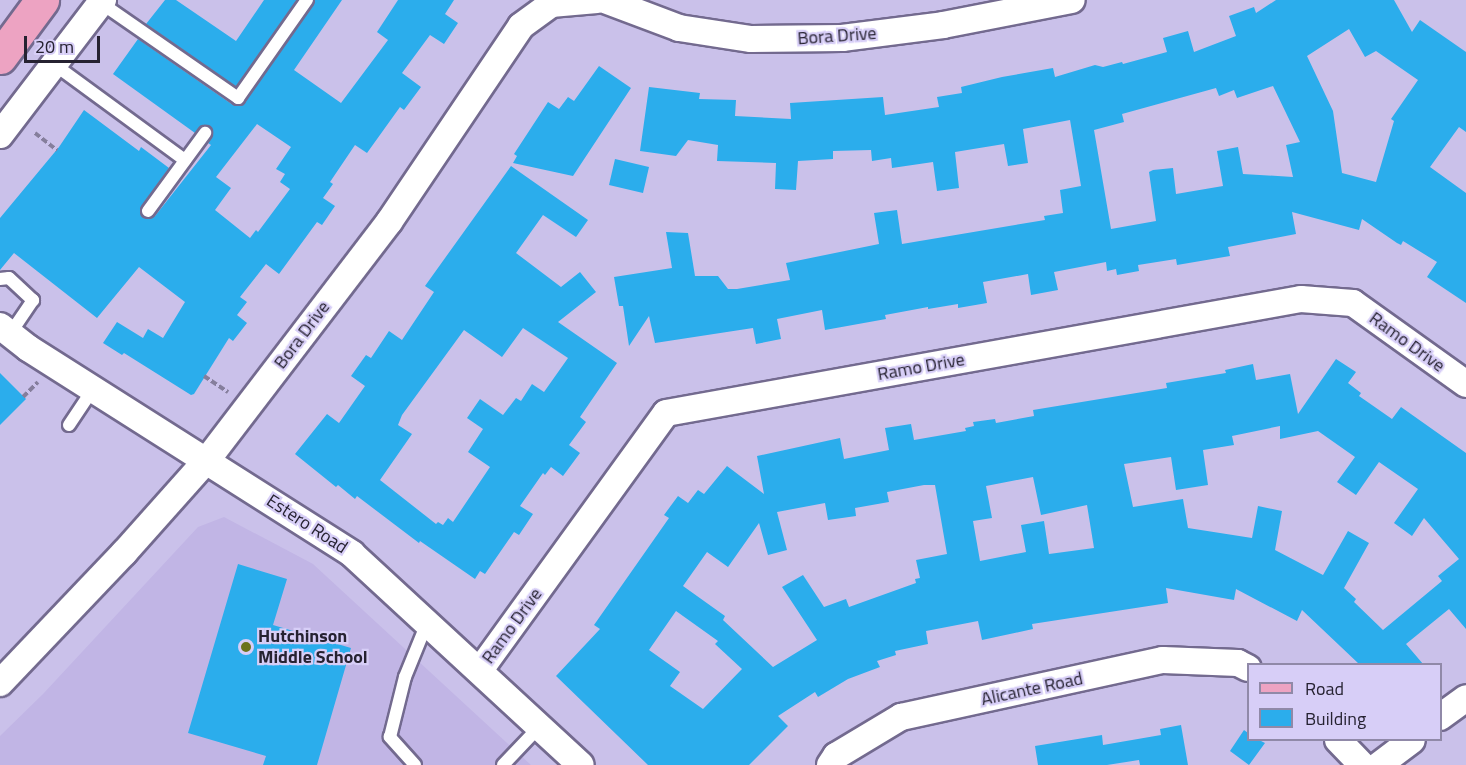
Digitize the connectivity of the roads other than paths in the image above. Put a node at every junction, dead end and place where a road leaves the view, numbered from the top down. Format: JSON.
{"nodes":[{"id":1,"x":42,"y":0,"type":"edge"},
{"id":2,"x":307,"y":0,"type":"edge"},
{"id":3,"x":597,"y":0,"type":"edge"},
{"id":4,"x":605,"y":0,"type":"edge"},
{"id":5,"x":1072,"y":0,"type":"edge"},
{"id":6,"x":102,"y":1,"type":"edge"},
{"id":7,"x":0,"y":57,"type":"edge"},
{"id":8,"x":56,"y":65,"type":"junction"},
{"id":9,"x":205,"y":133,"type":"dead end"},
{"id":10,"x":0,"y":135,"type":"edge"},
{"id":11,"x":185,"y":160,"type":"junction"},
{"id":12,"x":148,"y":211,"type":"dead end"},
{"id":13,"x":0,"y":279,"type":"edge"},
{"id":14,"x":5,"y":330,"type":"edge"},
{"id":15,"x":1466,"y":384,"type":"edge"},
{"id":16,"x":93,"y":389,"type":"junction"},
{"id":17,"x":69,"y":425,"type":"dead end"},
{"id":18,"x":207,"y":460,"type":"junction"},
{"id":19,"x":427,"y":623,"type":"junction"},
{"id":20,"x":1247,"y":668,"type":"edge"},
{"id":21,"x":480,"y":670,"type":"junction"},
{"id":22,"x":0,"y":683,"type":"edge"},
{"id":23,"x":1466,"y":698,"type":"edge"},
{"id":24,"x":1442,"y":716,"type":"edge"},
{"id":25,"x":540,"y":726,"type":"junction"},
{"id":26,"x":1339,"y":741,"type":"edge"},
{"id":27,"x":1411,"y":741,"type":"edge"},
{"id":28,"x":415,"y":765,"type":"edge"},
{"id":29,"x":503,"y":765,"type":"edge"},
{"id":30,"x":581,"y":765,"type":"edge"},
{"id":31,"x":830,"y":765,"type":"edge"},
{"id":32,"x":1362,"y":765,"type":"edge"},
{"id":33,"x":1379,"y":765,"type":"edge"}],
"edges":[{"from":1,"to":7,"type":"main road"},
{"from":2,"to":6,"type":"lane"},
{"from":3,"to":18,"type":"street","name":"Bora Drive"},
{"from":4,"to":5,"type":"street","name":"Bora Drive"},
{"from":6,"to":8,"type":"street"},
{"from":8,"to":10,"type":"street"},
{"from":8,"to":11,"type":"lane"},
{"from":9,"to":11,"type":"lane"},
{"from":11,"to":12,"type":"lane"},
{"from":13,"to":14,"type":"lane"},
{"from":14,"to":16,"type":"street","name":"Estero Road"},
{"from":15,"to":21,"type":"street","name":"Ramo Drive"},
{"from":16,"to":17,"type":"lane"},
{"from":16,"to":18,"type":"street","name":"Estero Road"},
{"from":18,"to":19,"type":"street","name":"Estero Road"},
{"from":18,"to":22,"type":"street","name":"Bora Drive"},
{"from":19,"to":21,"type":"street","name":"Estero Road"},
{"from":19,"to":28,"type":"lane"},
{"from":20,"to":31,"type":"street","name":"Alicante Road"},
{"from":21,"to":25,"type":"street","name":"Estero Road"},
{"from":23,"to":24,"type":"street"},
{"from":25,"to":29,"type":"lane"},
{"from":25,"to":30,"type":"street","name":"Estero Road"},
{"from":26,"to":32,"type":"street"},
{"from":27,"to":33,"type":"street"}]}
